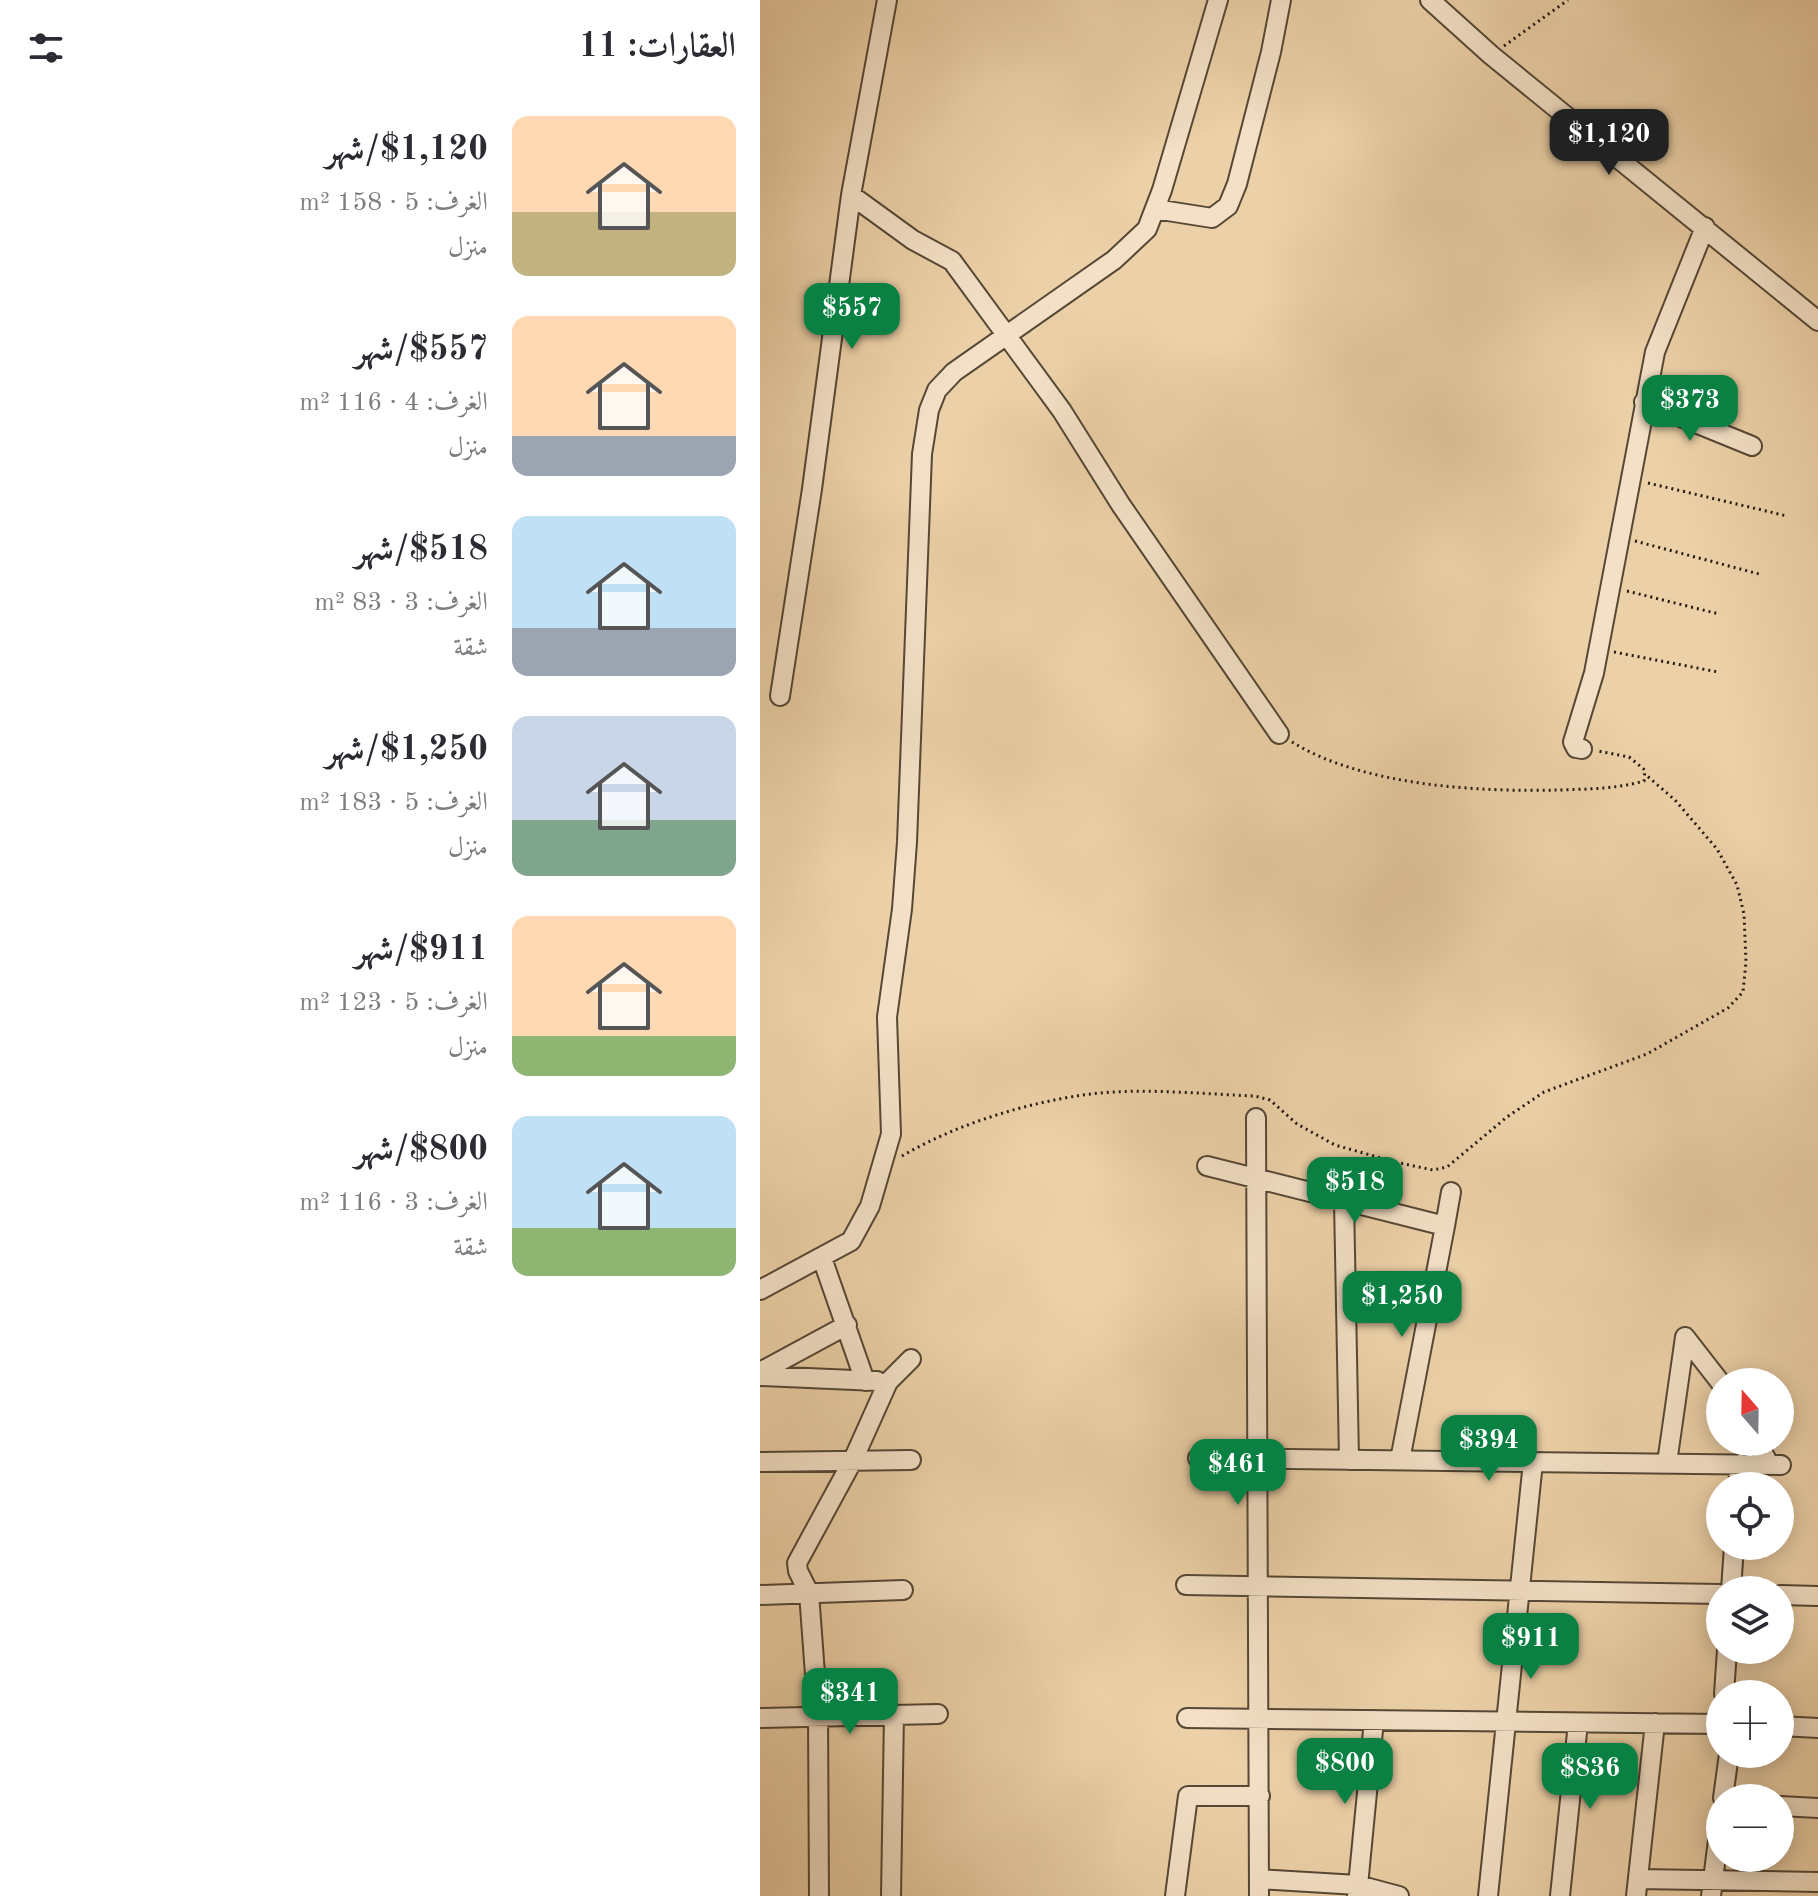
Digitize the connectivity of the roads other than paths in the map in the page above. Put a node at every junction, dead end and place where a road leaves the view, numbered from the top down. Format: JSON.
{"nodes":[{"id":1,"x":887,"y":0,"type":"edge"},
{"id":2,"x":1218,"y":0,"type":"edge"},
{"id":3,"x":1281,"y":0,"type":"edge"},
{"id":4,"x":1430,"y":0,"type":"edge"},
{"id":5,"x":851,"y":195,"type":"junction"},
{"id":6,"x":1155,"y":209,"type":"junction"},
{"id":7,"x":1705,"y":227,"type":"junction"},
{"id":8,"x":1818,"y":321,"type":"edge"},
{"id":9,"x":1009,"y":334,"type":"junction"},
{"id":10,"x":1644,"y":402,"type":"junction"},
{"id":11,"x":1752,"y":446,"type":"dead end"},
{"id":12,"x":780,"y":696,"type":"dead end"},
{"id":13,"x":1279,"y":734,"type":"road end"},
{"id":14,"x":1582,"y":749,"type":"road end"},
{"id":15,"x":1256,"y":1118,"type":"dead end"},
{"id":16,"x":1207,"y":1166,"type":"dead end"},
{"id":17,"x":1257,"y":1179,"type":"junction"},
{"id":18,"x":1451,"y":1192,"type":"dead end"},
{"id":19,"x":1344,"y":1201,"type":"junction"},
{"id":20,"x":1445,"y":1226,"type":"junction"},
{"id":21,"x":822,"y":1258,"type":"junction"},
{"id":22,"x":1346,"y":1287,"type":"junction"},
{"id":23,"x":1433,"y":1288,"type":"junction"},
{"id":24,"x":760,"y":1290,"type":"edge"},
{"id":25,"x":847,"y":1325,"type":"junction"},
{"id":26,"x":911,"y":1359,"type":"dead end"},
{"id":27,"x":1709,"y":1368,"type":"edge"},
{"id":28,"x":760,"y":1374,"type":"edge"},
{"id":29,"x":865,"y":1381,"type":"junction"},
{"id":30,"x":888,"y":1382,"type":"junction"},
{"id":31,"x":1768,"y":1456,"type":"edge"},
{"id":32,"x":1198,"y":1458,"type":"dead end"},
{"id":33,"x":1259,"y":1459,"type":"junction"},
{"id":34,"x":853,"y":1460,"type":"junction"},
{"id":35,"x":911,"y":1460,"type":"dead end"},
{"id":36,"x":1349,"y":1460,"type":"junction"},
{"id":37,"x":1400,"y":1460,"type":"junction"},
{"id":38,"x":760,"y":1462,"type":"edge"},
{"id":39,"x":1533,"y":1462,"type":"junction"},
{"id":40,"x":1667,"y":1463,"type":"junction"},
{"id":41,"x":1740,"y":1464,"type":"junction"},
{"id":42,"x":1739,"y":1472,"type":"edge"},
{"id":43,"x":1186,"y":1585,"type":"dead end"},
{"id":44,"x":1260,"y":1586,"type":"junction"},
{"id":45,"x":903,"y":1590,"type":"dead end"},
{"id":46,"x":1519,"y":1590,"type":"junction"},
{"id":47,"x":809,"y":1593,"type":"junction"},
{"id":48,"x":1706,"y":1594,"type":"edge"},
{"id":49,"x":760,"y":1595,"type":"edge"},
{"id":50,"x":1794,"y":1595,"type":"edge"},
{"id":51,"x":1818,"y":1596,"type":"edge"},
{"id":52,"x":894,"y":1714,"type":"junction"},
{"id":53,"x":938,"y":1714,"type":"dead end"},
{"id":54,"x":818,"y":1715,"type":"junction"},
{"id":55,"x":760,"y":1718,"type":"edge"},
{"id":56,"x":1187,"y":1718,"type":"dead end"},
{"id":57,"x":1260,"y":1719,"type":"junction"},
{"id":58,"x":1374,"y":1720,"type":"junction"},
{"id":59,"x":1505,"y":1722,"type":"junction"},
{"id":60,"x":1578,"y":1723,"type":"junction"},
{"id":61,"x":1655,"y":1723,"type":"junction"},
{"id":62,"x":1706,"y":1724,"type":"edge"},
{"id":63,"x":1794,"y":1727,"type":"edge"},
{"id":64,"x":1818,"y":1728,"type":"edge"},
{"id":65,"x":1260,"y":1796,"type":"junction"},
{"id":66,"x":1794,"y":1807,"type":"edge"},
{"id":67,"x":1818,"y":1808,"type":"edge"},
{"id":68,"x":1818,"y":1882,"type":"edge"},
{"id":69,"x":1259,"y":1888,"type":"edge"},
{"id":70,"x":1637,"y":1888,"type":"edge"},
{"id":71,"x":1712,"y":1888,"type":"edge"},
{"id":72,"x":1785,"y":1889,"type":"edge"},
{"id":73,"x":1357,"y":1890,"type":"edge"},
{"id":74,"x":819,"y":1896,"type":"edge"},
{"id":75,"x":891,"y":1896,"type":"edge"},
{"id":76,"x":1175,"y":1896,"type":"edge"},
{"id":77,"x":1399,"y":1896,"type":"edge"},
{"id":78,"x":1488,"y":1896,"type":"edge"},
{"id":79,"x":1560,"y":1896,"type":"edge"}],
"edges":[{"from":1,"to":5,"type":"street"},
{"from":2,"to":6,"type":"street"},
{"from":3,"to":6,"type":"street"},
{"from":4,"to":7,"type":"street"},
{"from":5,"to":9,"type":"street"},
{"from":5,"to":12,"type":"street"},
{"from":6,"to":9,"type":"street"},
{"from":7,"to":8,"type":"street"},
{"from":7,"to":10,"type":"street"},
{"from":9,"to":13,"type":"street"},
{"from":9,"to":21,"type":"street"},
{"from":10,"to":11,"type":"street"},
{"from":10,"to":14,"type":"street"},
{"from":15,"to":17,"type":"street"},
{"from":16,"to":17,"type":"street"},
{"from":17,"to":19,"type":"street"},
{"from":17,"to":33,"type":"street"},
{"from":18,"to":20,"type":"street"},
{"from":19,"to":20,"type":"street"},
{"from":19,"to":22,"type":"street"},
{"from":20,"to":23,"type":"street"},
{"from":21,"to":24,"type":"street"},
{"from":21,"to":25,"type":"street"},
{"from":22,"to":23,"type":"street"},
{"from":22,"to":36,"type":"street"},
{"from":23,"to":37,"type":"street"},
{"from":25,"to":28,"type":"street"},
{"from":25,"to":29,"type":"street"},
{"from":26,"to":30,"type":"street"},
{"from":27,"to":40,"type":"street"},
{"from":28,"to":29,"type":"street"},
{"from":29,"to":30,"type":"street"},
{"from":30,"to":34,"type":"street"},
{"from":31,"to":41,"type":"street"},
{"from":32,"to":33,"type":"street"},
{"from":33,"to":36,"type":"street"},
{"from":33,"to":44,"type":"street"},
{"from":34,"to":35,"type":"street"},
{"from":34,"to":38,"type":"street"},
{"from":34,"to":47,"type":"street"},
{"from":36,"to":37,"type":"street"},
{"from":37,"to":39,"type":"street"},
{"from":39,"to":40,"type":"street"},
{"from":39,"to":46,"type":"street"},
{"from":40,"to":41,"type":"street"},
{"from":41,"to":42,"type":"street"},
{"from":43,"to":44,"type":"street"},
{"from":44,"to":46,"type":"street"},
{"from":44,"to":57,"type":"street"},
{"from":45,"to":47,"type":"street"},
{"from":46,"to":48,"type":"street"},
{"from":46,"to":59,"type":"street"},
{"from":47,"to":49,"type":"street"},
{"from":47,"to":54,"type":"street"},
{"from":50,"to":51,"type":"street"},
{"from":52,"to":53,"type":"street"},
{"from":52,"to":54,"type":"street"},
{"from":52,"to":75,"type":"street"},
{"from":54,"to":55,"type":"street"},
{"from":54,"to":74,"type":"street"},
{"from":56,"to":57,"type":"street"},
{"from":57,"to":58,"type":"street"},
{"from":57,"to":65,"type":"street"},
{"from":58,"to":59,"type":"street"},
{"from":58,"to":73,"type":"street"},
{"from":59,"to":60,"type":"street"},
{"from":59,"to":78,"type":"street"},
{"from":60,"to":61,"type":"street"},
{"from":60,"to":79,"type":"street"},
{"from":61,"to":62,"type":"street"},
{"from":61,"to":70,"type":"street"},
{"from":63,"to":64,"type":"street"},
{"from":65,"to":69,"type":"street"},
{"from":65,"to":76,"type":"street"},
{"from":66,"to":67,"type":"street"},
{"from":68,"to":72,"type":"street"},
{"from":69,"to":73,"type":"street"},
{"from":70,"to":71,"type":"street"},
{"from":71,"to":72,"type":"street"},
{"from":73,"to":77,"type":"street"}]}
